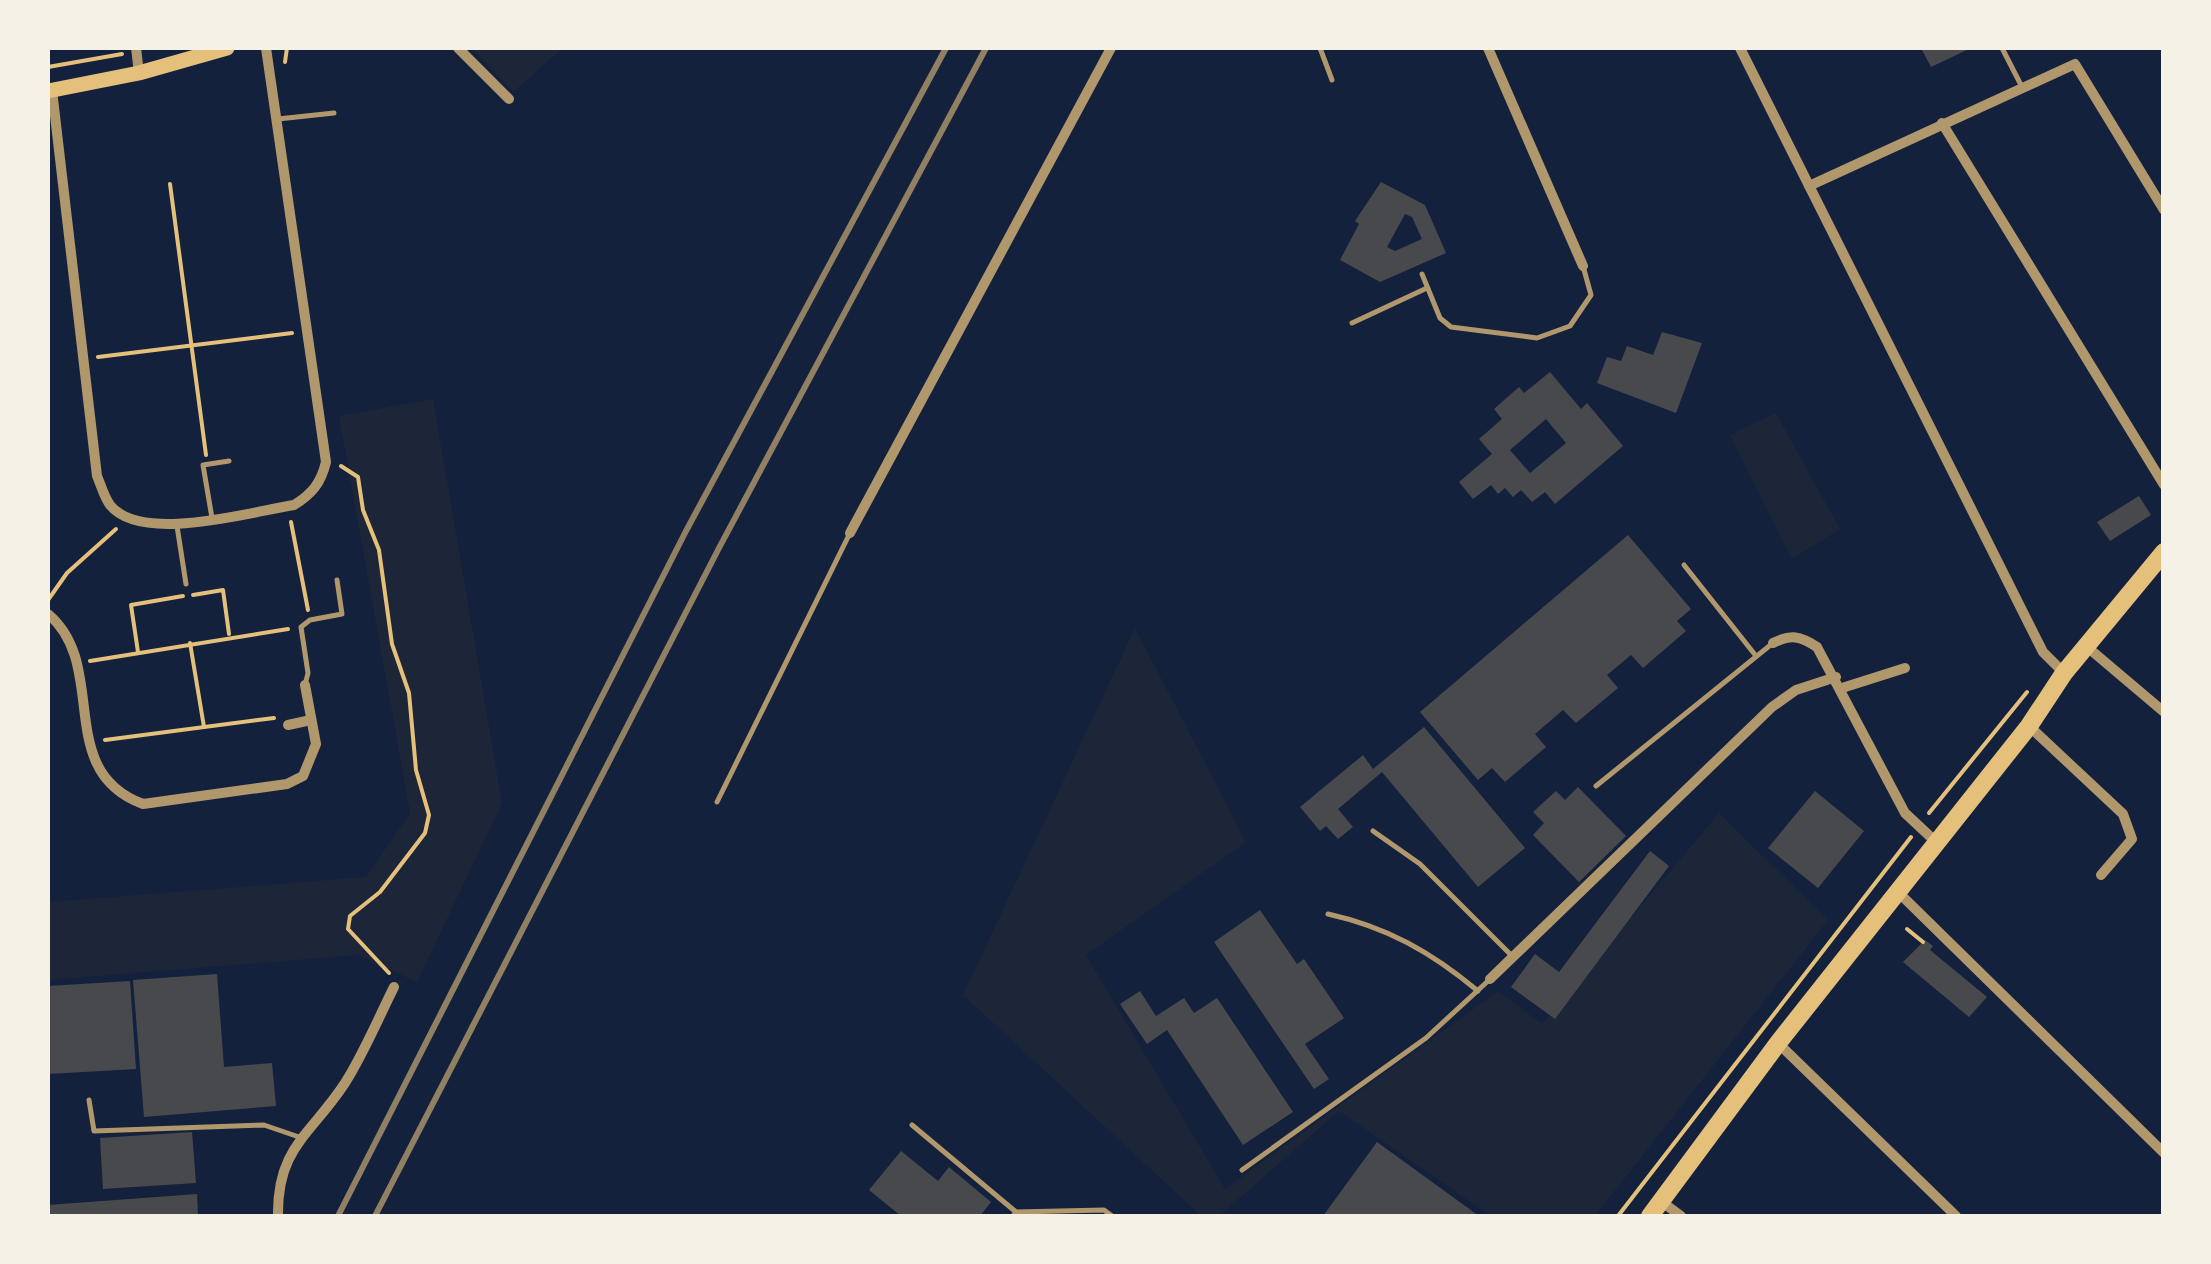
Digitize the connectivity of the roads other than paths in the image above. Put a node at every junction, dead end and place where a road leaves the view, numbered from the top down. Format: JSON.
{"nodes":[{"id":1,"x":136,"y":48,"type":"edge"},
{"id":2,"x":227,"y":48,"type":"edge"},
{"id":3,"x":266,"y":48,"type":"edge"},
{"id":4,"x":458,"y":48,"type":"edge"},
{"id":5,"x":1111,"y":48,"type":"edge"},
{"id":6,"x":1320,"y":48,"type":"edge"},
{"id":7,"x":1488,"y":48,"type":"edge"},
{"id":8,"x":1740,"y":48,"type":"edge"},
{"id":9,"x":2002,"y":48,"type":"edge"},
{"id":10,"x":140,"y":73,"type":"junction"},
{"id":11,"x":1332,"y":80,"type":"dead end"},
{"id":12,"x":2022,"y":88,"type":"junction"},
{"id":13,"x":50,"y":90,"type":"edge"},
{"id":14,"x":509,"y":99,"type":"dead end"},
{"id":15,"x":334,"y":113,"type":"dead end"},
{"id":16,"x":278,"y":119,"type":"junction"},
{"id":17,"x":1942,"y":123,"type":"junction"},
{"id":18,"x":1809,"y":186,"type":"junction"},
{"id":19,"x":2164,"y":210,"type":"edge"},
{"id":20,"x":1584,"y":266,"type":"joint"},
{"id":21,"x":1422,"y":274,"type":"dead end"},
{"id":22,"x":1428,"y":288,"type":"junction"},
{"id":23,"x":1352,"y":323,"type":"dead end"},
{"id":24,"x":229,"y":461,"type":"dead end"},
{"id":25,"x":2164,"y":485,"type":"edge"},
{"id":26,"x":212,"y":518,"type":"junction"},
{"id":27,"x":177,"y":524,"type":"junction"},
{"id":28,"x":850,"y":533,"type":"joint"},
{"id":29,"x":2164,"y":552,"type":"edge"},
{"id":30,"x":1684,"y":565,"type":"dead end"},
{"id":31,"x":337,"y":580,"type":"dead end"},
{"id":32,"x":186,"y":584,"type":"dead end"},
{"id":33,"x":48,"y":614,"type":"edge"},
{"id":34,"x":1772,"y":643,"type":"joint"},
{"id":35,"x":2086,"y":646,"type":"junction"},
{"id":36,"x":1756,"y":656,"type":"junction"},
{"id":37,"x":1905,"y":668,"type":"dead end"},
{"id":38,"x":2064,"y":673,"type":"junction"},
{"id":39,"x":1836,"y":677,"type":"junction"},
{"id":40,"x":305,"y":685,"type":"joint"},
{"id":41,"x":1842,"y":688,"type":"junction"},
{"id":42,"x":2164,"y":712,"type":"edge"},
{"id":43,"x":312,"y":720,"type":"junction"},
{"id":44,"x":288,"y":726,"type":"road end"},
{"id":45,"x":2028,"y":726,"type":"junction"},
{"id":46,"x":1596,"y":786,"type":"dead end"},
{"id":47,"x":717,"y":802,"type":"dead end"},
{"id":48,"x":1373,"y":830,"type":"dead end"},
{"id":49,"x":1936,"y":842,"type":"junction"},
{"id":50,"x":2101,"y":875,"type":"dead end"},
{"id":51,"x":1898,"y":893,"type":"junction"},
{"id":52,"x":1328,"y":914,"type":"dead end"},
{"id":53,"x":1513,"y":957,"type":"junction"},
{"id":54,"x":1490,"y":978,"type":"joint"},
{"id":55,"x":394,"y":986,"type":"road end"},
{"id":56,"x":1478,"y":990,"type":"junction"},
{"id":57,"x":1778,"y":1044,"type":"junction"},
{"id":58,"x":89,"y":1100,"type":"dead end"},
{"id":59,"x":912,"y":1125,"type":"dead end"},
{"id":60,"x":299,"y":1137,"type":"junction"},
{"id":61,"x":2164,"y":1153,"type":"edge"},
{"id":62,"x":1242,"y":1170,"type":"dead end"},
{"id":63,"x":1656,"y":1209,"type":"edge"},
{"id":64,"x":1014,"y":1214,"type":"edge"},
{"id":65,"x":278,"y":1216,"type":"edge"},
{"id":66,"x":1112,"y":1216,"type":"edge"},
{"id":67,"x":1681,"y":1216,"type":"edge"},
{"id":68,"x":1956,"y":1216,"type":"edge"}],
"edges":[{"from":1,"to":10,"type":"street"},
{"from":2,"to":10,"type":"main road"},
{"from":3,"to":16,"type":"street"},
{"from":4,"to":14,"type":"street"},
{"from":5,"to":28,"type":"street"},
{"from":6,"to":11,"type":"lane"},
{"from":7,"to":20,"type":"street"},
{"from":8,"to":18,"type":"street"},
{"from":9,"to":12,"type":"lane"},
{"from":10,"to":13,"type":"main road"},
{"from":12,"to":17,"type":"street"},
{"from":12,"to":19,"type":"street"},
{"from":13,"to":27,"type":"street"},
{"from":15,"to":16,"type":"lane"},
{"from":16,"to":26,"type":"street"},
{"from":17,"to":18,"type":"street"},
{"from":17,"to":25,"type":"street"},
{"from":18,"to":38,"type":"street"},
{"from":20,"to":22,"type":"lane"},
{"from":21,"to":22,"type":"lane"},
{"from":22,"to":23,"type":"lane"},
{"from":24,"to":26,"type":"lane"},
{"from":26,"to":27,"type":"street"},
{"from":27,"to":32,"type":"lane"},
{"from":28,"to":47,"type":"lane"},
{"from":29,"to":35,"type":"main road"},
{"from":30,"to":36,"type":"lane"},
{"from":31,"to":40,"type":"lane"},
{"from":33,"to":43,"type":"street"},
{"from":34,"to":36,"type":"lane"},
{"from":34,"to":39,"type":"street"},
{"from":35,"to":38,"type":"main road"},
{"from":35,"to":42,"type":"street"},
{"from":36,"to":46,"type":"lane"},
{"from":37,"to":41,"type":"street"},
{"from":38,"to":45,"type":"main road"},
{"from":39,"to":41,"type":"street"},
{"from":39,"to":53,"type":"street"},
{"from":40,"to":43,"type":"street"},
{"from":41,"to":49,"type":"street"},
{"from":43,"to":44,"type":"street"},
{"from":45,"to":49,"type":"main road"},
{"from":45,"to":50,"type":"street"},
{"from":48,"to":53,"type":"lane"},
{"from":49,"to":51,"type":"main road"},
{"from":51,"to":57,"type":"main road"},
{"from":51,"to":61,"type":"street"},
{"from":52,"to":56,"type":"lane"},
{"from":53,"to":54,"type":"street"},
{"from":54,"to":56,"type":"lane"},
{"from":55,"to":60,"type":"street"},
{"from":56,"to":62,"type":"lane"},
{"from":57,"to":63,"type":"main road"},
{"from":57,"to":68,"type":"street"},
{"from":58,"to":60,"type":"lane"},
{"from":59,"to":64,"type":"lane"},
{"from":60,"to":65,"type":"street"},
{"from":63,"to":67,"type":"street"},
{"from":64,"to":66,"type":"lane"}]}
